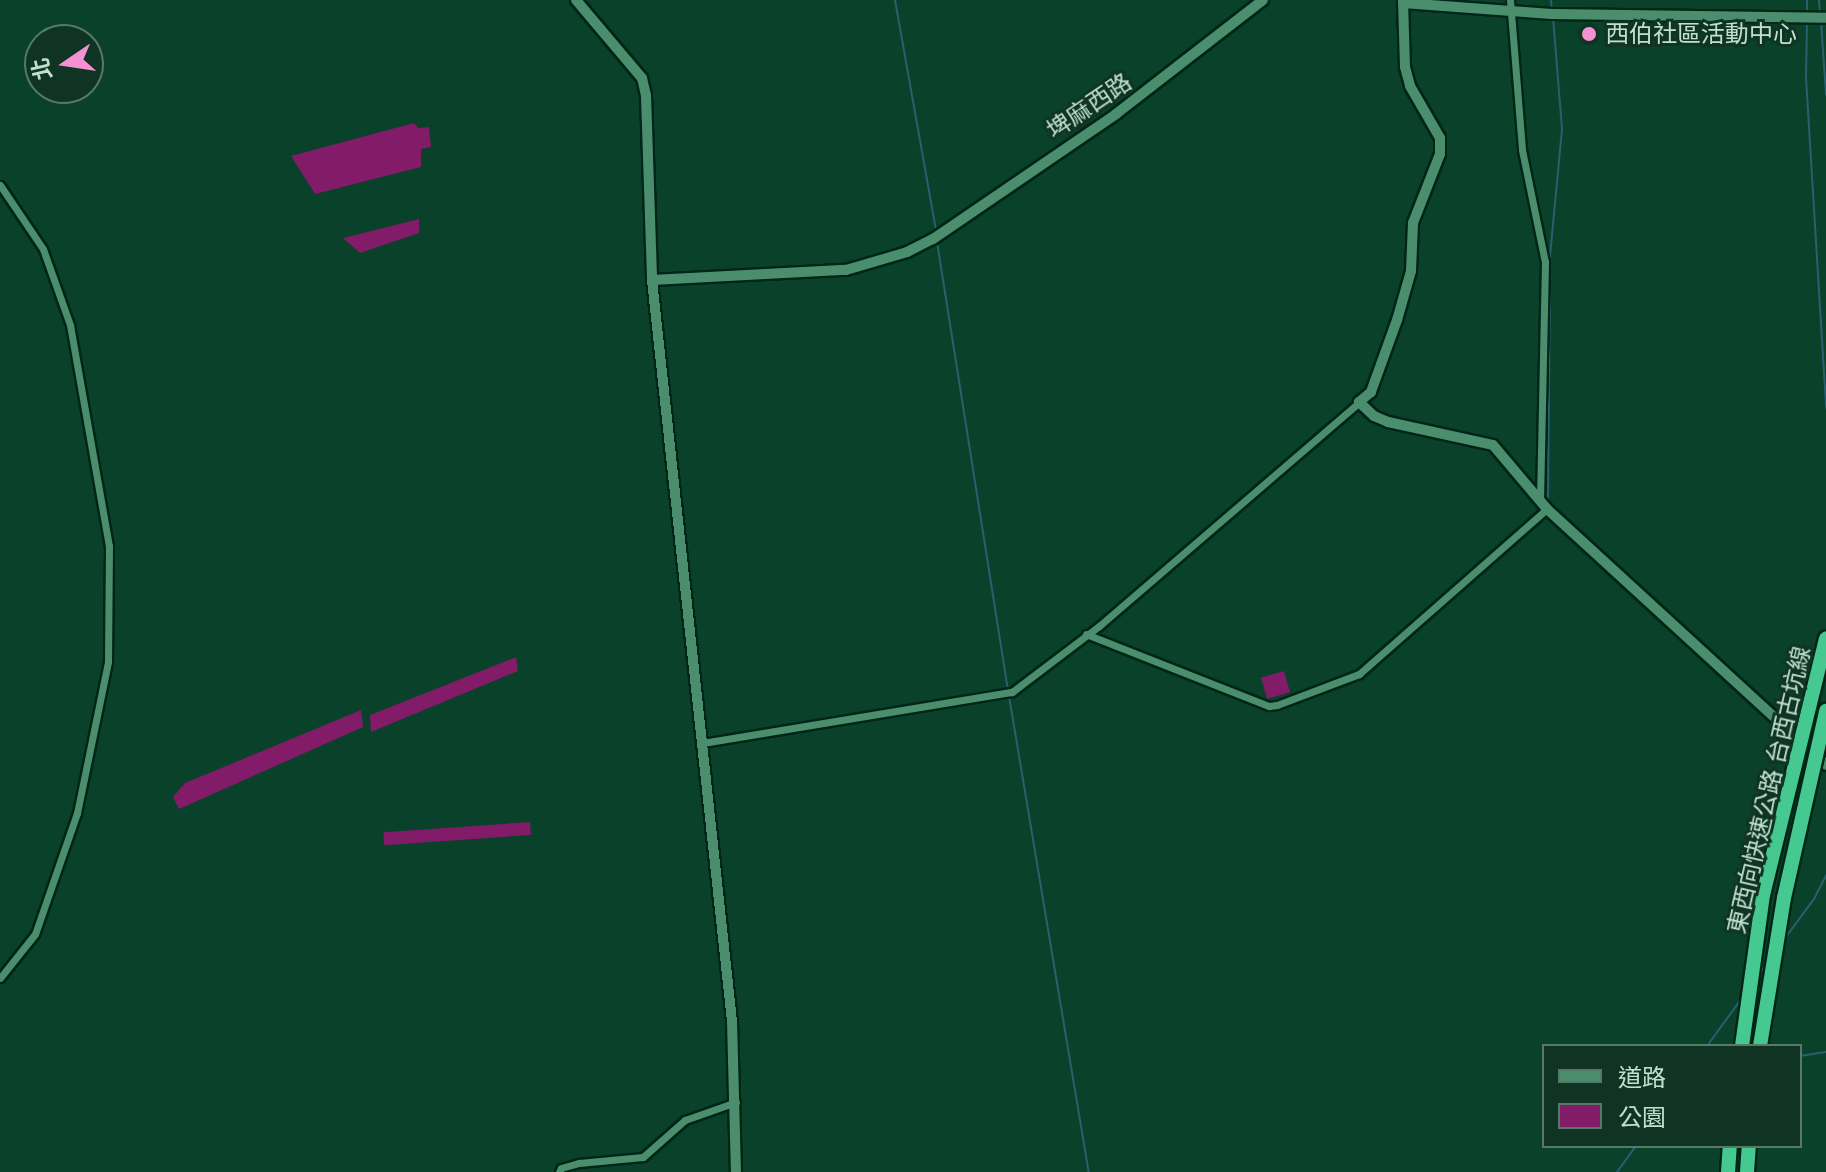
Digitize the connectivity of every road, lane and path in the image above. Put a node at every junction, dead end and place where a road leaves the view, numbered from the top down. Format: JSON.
{"nodes":[{"id":1,"x":576,"y":0,"type":"edge"},
{"id":2,"x":1263,"y":0,"type":"edge"},
{"id":3,"x":1403,"y":2,"type":"edge"},
{"id":4,"x":1510,"y":6,"type":"edge"},
{"id":5,"x":1826,"y":18,"type":"edge"},
{"id":6,"x":0,"y":185,"type":"edge"},
{"id":7,"x":652,"y":280,"type":"junction"},
{"id":8,"x":1359,"y":402,"type":"junction"},
{"id":9,"x":1543,"y":505,"type":"junction"},
{"id":10,"x":1086,"y":634,"type":"junction"},
{"id":11,"x":1826,"y":639,"type":"edge"},
{"id":12,"x":1826,"y":711,"type":"edge"},
{"id":13,"x":703,"y":743,"type":"junction"},
{"id":14,"x":1826,"y":765,"type":"edge"},
{"id":15,"x":0,"y":978,"type":"edge"},
{"id":16,"x":1742,"y":1044,"type":"edge"},
{"id":17,"x":1760,"y":1044,"type":"edge"},
{"id":18,"x":736,"y":1102,"type":"junction"},
{"id":19,"x":1730,"y":1148,"type":"edge"},
{"id":20,"x":1749,"y":1148,"type":"edge"},
{"id":21,"x":559,"y":1172,"type":"edge"},
{"id":22,"x":736,"y":1172,"type":"edge"},
{"id":23,"x":1728,"y":1172,"type":"edge"},
{"id":24,"x":1747,"y":1172,"type":"edge"}],
"edges":[{"from":1,"to":7,"type":"street"},
{"from":2,"to":7,"type":"street","name":"埤麻西路"},
{"from":3,"to":4,"type":"street"},
{"from":3,"to":8,"type":"street"},
{"from":4,"to":5,"type":"street"},
{"from":4,"to":9,"type":"street"},
{"from":6,"to":15,"type":"street"},
{"from":7,"to":13,"type":"street"},
{"from":8,"to":9,"type":"street"},
{"from":8,"to":10,"type":"street"},
{"from":9,"to":10,"type":"street"},
{"from":9,"to":14,"type":"street"},
{"from":10,"to":13,"type":"street"},
{"from":11,"to":16,"type":"highway","name":"東西向快速公路 台西古坑線","bridge":true},
{"from":12,"to":17,"type":"highway","name":"東西向快速公路 台西古坑線","bridge":true},
{"from":13,"to":18,"type":"street"},
{"from":18,"to":21,"type":"street"},
{"from":18,"to":22,"type":"street"},
{"from":19,"to":23,"type":"highway"},
{"from":20,"to":24,"type":"highway"}]}
